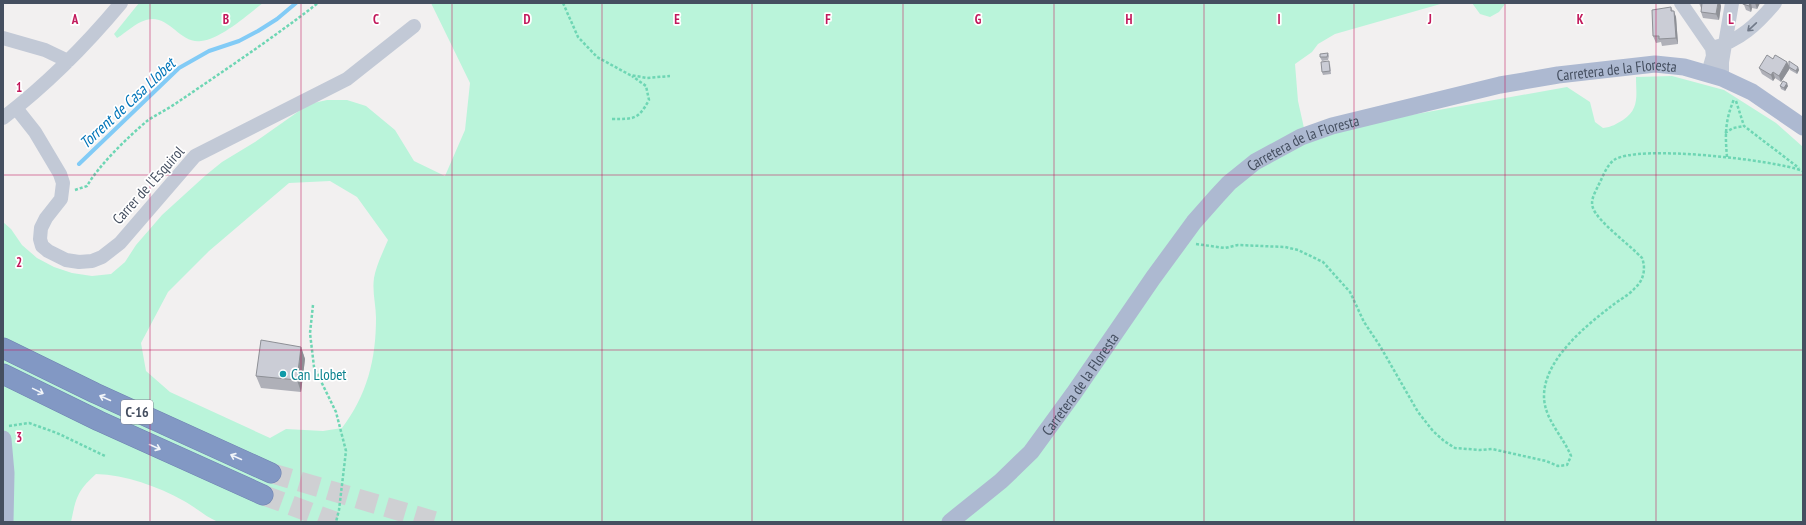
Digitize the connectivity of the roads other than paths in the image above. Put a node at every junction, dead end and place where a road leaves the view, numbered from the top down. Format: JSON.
{"nodes":[{"id":1,"x":120,"y":3,"type":"edge"},
{"id":2,"x":1681,"y":3,"type":"edge"},
{"id":3,"x":1732,"y":3,"type":"edge"},
{"id":4,"x":1775,"y":3,"type":"edge"},
{"id":5,"x":414,"y":26,"type":"dead end"},
{"id":6,"x":3,"y":38,"type":"edge"},
{"id":7,"x":1718,"y":46,"type":"junction"},
{"id":8,"x":68,"y":61,"type":"junction"},
{"id":9,"x":1715,"y":75,"type":"junction"},
{"id":10,"x":16,"y":108,"type":"junction"},
{"id":11,"x":3,"y":118,"type":"edge"},
{"id":12,"x":1803,"y":127,"type":"edge"},
{"id":13,"x":3,"y":348,"type":"edge"},
{"id":14,"x":3,"y":374,"type":"edge"},
{"id":15,"x":3,"y":439,"type":"edge"},
{"id":16,"x":271,"y":473,"type":"tunnel mouth"},
{"id":17,"x":263,"y":495,"type":"tunnel mouth"},
{"id":18,"x":5,"y":522,"type":"edge"},
{"id":19,"x":950,"y":522,"type":"edge"}],
"edges":[{"from":1,"to":8,"type":"street"},
{"from":2,"to":7,"type":"street"},
{"from":3,"to":7,"type":"street"},
{"from":4,"to":7,"type":"street","one_way":true},
{"from":5,"to":10,"type":"street","name":"Carrer de l'Esquirol"},
{"from":6,"to":8,"type":"street"},
{"from":7,"to":9,"type":"street"},
{"from":8,"to":10,"type":"street"},
{"from":9,"to":12,"type":"main road","name":"Carretera de la Floresta"},
{"from":9,"to":19,"type":"main road","name":"Carretera de la Floresta"},
{"from":10,"to":11,"type":"street"},
{"from":16,"to":13,"type":"highway","number":"C-16","one_way":true},
{"from":14,"to":17,"type":"highway","number":"C-16","one_way":true},
{"from":15,"to":18,"type":"main road"}]}
